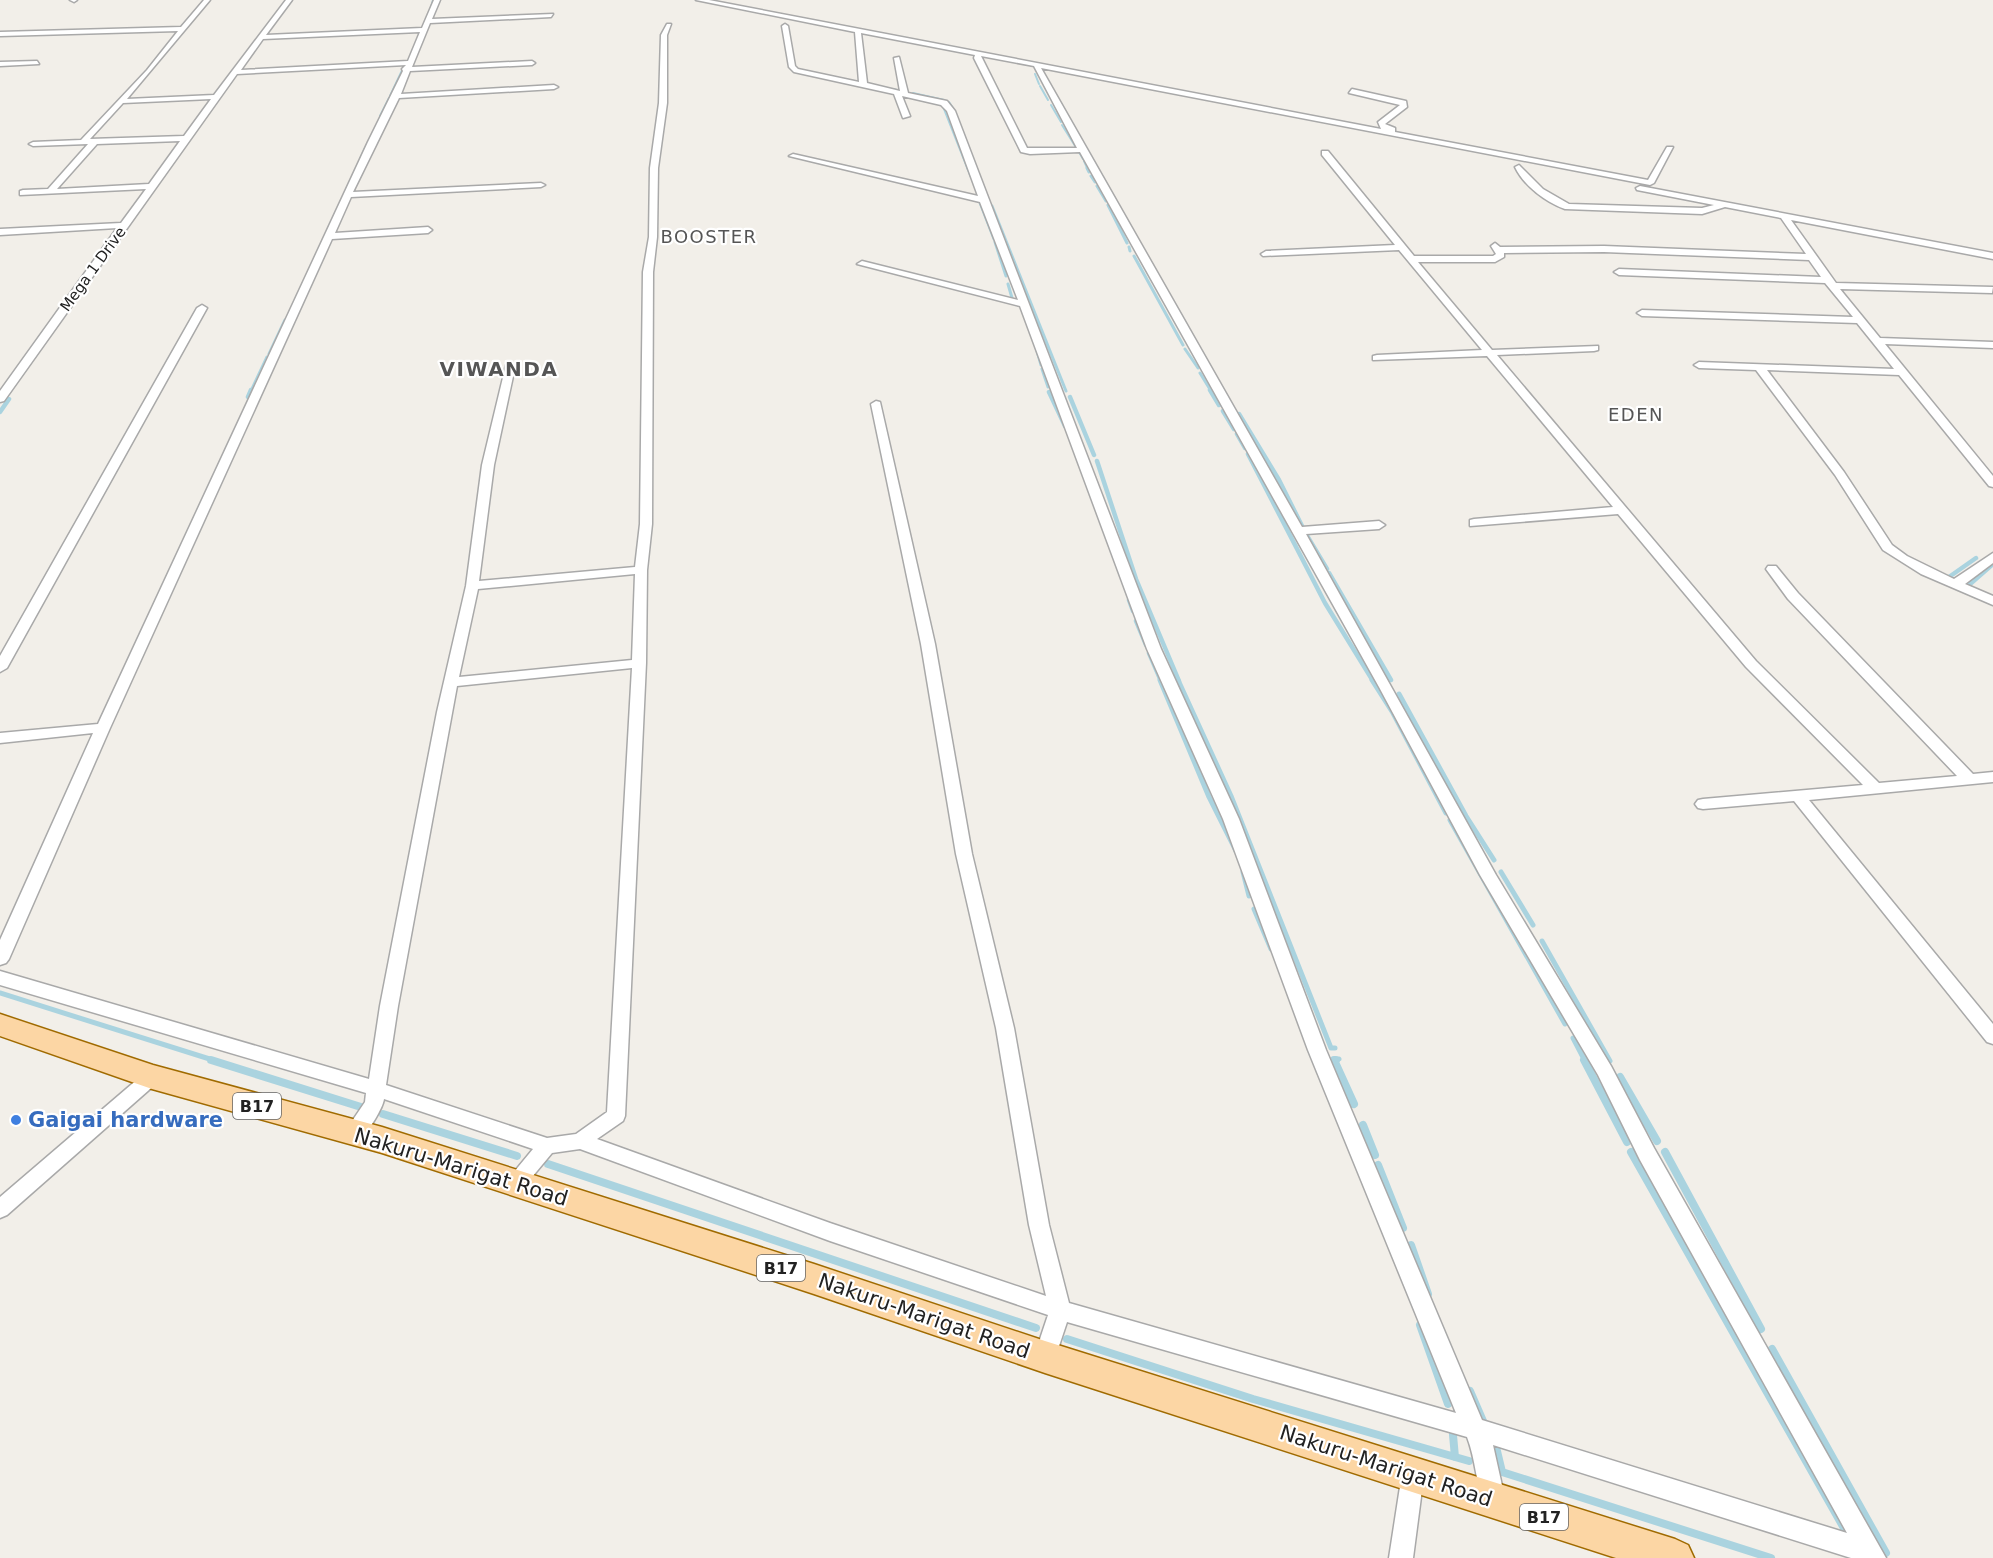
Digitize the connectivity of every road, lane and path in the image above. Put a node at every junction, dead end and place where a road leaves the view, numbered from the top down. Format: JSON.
{"nodes":[{"id":1,"x":207,"y":0,"type":"edge"},
{"id":2,"x":289,"y":0,"type":"edge"},
{"id":3,"x":437,"y":0,"type":"edge"},
{"id":4,"x":699,"y":0,"type":"edge"},
{"id":5,"x":551,"y":15,"type":"dead end"},
{"id":6,"x":429,"y":21,"type":"junction"},
{"id":7,"x":669,"y":26,"type":"dead end"},
{"id":8,"x":784,"y":26,"type":"dead end"},
{"id":9,"x":183,"y":29,"type":"junction"},
{"id":10,"x":425,"y":30,"type":"junction"},
{"id":11,"x":858,"y":33,"type":"dead end"},
{"id":12,"x":0,"y":34,"type":"edge"},
{"id":13,"x":262,"y":37,"type":"junction"},
{"id":14,"x":978,"y":55,"type":"junction"},
{"id":15,"x":897,"y":58,"type":"dead end"},
{"id":16,"x":37,"y":63,"type":"dead end"},
{"id":17,"x":532,"y":63,"type":"dead end"},
{"id":18,"x":0,"y":64,"type":"edge"},
{"id":19,"x":407,"y":66,"type":"junction"},
{"id":20,"x":1037,"y":66,"type":"junction"},
{"id":21,"x":237,"y":72,"type":"junction"},
{"id":22,"x":865,"y":85,"type":"junction"},
{"id":23,"x":554,"y":87,"type":"dead end"},
{"id":24,"x":1352,"y":91,"type":"dead end"},
{"id":25,"x":904,"y":93,"type":"junction"},
{"id":26,"x":396,"y":96,"type":"junction"},
{"id":27,"x":218,"y":97,"type":"junction"},
{"id":28,"x":121,"y":101,"type":"junction"},
{"id":29,"x":906,"y":116,"type":"dead end"},
{"id":30,"x":186,"y":138,"type":"junction"},
{"id":31,"x":94,"y":142,"type":"junction"},
{"id":32,"x":81,"y":143,"type":"junction"},
{"id":33,"x":33,"y":144,"type":"dead end"},
{"id":34,"x":1670,"y":149,"type":"dead end"},
{"id":35,"x":1081,"y":150,"type":"junction"},
{"id":36,"x":1325,"y":153,"type":"dead end"},
{"id":37,"x":793,"y":156,"type":"dead end"},
{"id":38,"x":541,"y":185,"type":"dead end"},
{"id":39,"x":153,"y":186,"type":"junction"},
{"id":40,"x":1653,"y":187,"type":"junction"},
{"id":41,"x":50,"y":192,"type":"junction"},
{"id":42,"x":23,"y":193,"type":"dead end"},
{"id":43,"x":348,"y":195,"type":"junction"},
{"id":44,"x":984,"y":200,"type":"junction"},
{"id":45,"x":1725,"y":204,"type":"junction"},
{"id":46,"x":1784,"y":216,"type":"junction"},
{"id":47,"x":125,"y":225,"type":"junction"},
{"id":48,"x":428,"y":230,"type":"dead end"},
{"id":49,"x":0,"y":232,"type":"edge"},
{"id":50,"x":331,"y":236,"type":"junction"},
{"id":51,"x":1402,"y":247,"type":"junction"},
{"id":52,"x":1266,"y":254,"type":"dead end"},
{"id":53,"x":1993,"y":256,"type":"edge"},
{"id":54,"x":1811,"y":258,"type":"junction"},
{"id":55,"x":1411,"y":259,"type":"junction"},
{"id":56,"x":862,"y":264,"type":"dead end"},
{"id":57,"x":1619,"y":272,"type":"dead end"},
{"id":58,"x":1831,"y":283,"type":"junction"},
{"id":59,"x":1992,"y":291,"type":"edge"},
{"id":60,"x":1023,"y":304,"type":"junction"},
{"id":61,"x":202,"y":308,"type":"dead end"},
{"id":62,"x":1642,"y":313,"type":"dead end"},
{"id":63,"x":1861,"y":320,"type":"junction"},
{"id":64,"x":1876,"y":340,"type":"junction"},
{"id":65,"x":1993,"y":345,"type":"edge"},
{"id":66,"x":1594,"y":348,"type":"dead end"},
{"id":67,"x":1492,"y":353,"type":"junction"},
{"id":68,"x":1377,"y":358,"type":"dead end"},
{"id":69,"x":1699,"y":365,"type":"dead end"},
{"id":70,"x":510,"y":367,"type":"dead end"},
{"id":71,"x":1759,"y":367,"type":"junction"},
{"id":72,"x":1900,"y":372,"type":"junction"},
{"id":73,"x":0,"y":399,"type":"edge"},
{"id":74,"x":876,"y":404,"type":"dead end"},
{"id":75,"x":1987,"y":469,"type":"edge"},
{"id":76,"x":1993,"y":484,"type":"edge"},
{"id":77,"x":1620,"y":510,"type":"junction"},
{"id":78,"x":1474,"y":524,"type":"dead end"},
{"id":79,"x":1379,"y":525,"type":"dead end"},
{"id":80,"x":1297,"y":531,"type":"junction"},
{"id":81,"x":1993,"y":557,"type":"edge"},
{"id":82,"x":1772,"y":569,"type":"dead end"},
{"id":83,"x":641,"y":570,"type":"junction"},
{"id":84,"x":1956,"y":584,"type":"junction"},
{"id":85,"x":472,"y":585,"type":"junction"},
{"id":86,"x":1993,"y":601,"type":"edge"},
{"id":87,"x":639,"y":663,"type":"junction"},
{"id":88,"x":0,"y":668,"type":"edge"},
{"id":89,"x":450,"y":682,"type":"junction"},
{"id":90,"x":103,"y":728,"type":"junction"},
{"id":91,"x":0,"y":738,"type":"edge"},
{"id":92,"x":1993,"y":777,"type":"edge"},
{"id":93,"x":1970,"y":780,"type":"junction"},
{"id":94,"x":1875,"y":788,"type":"junction"},
{"id":95,"x":1798,"y":796,"type":"junction"},
{"id":96,"x":1703,"y":804,"type":"dead end"},
{"id":97,"x":0,"y":959,"type":"edge"},
{"id":98,"x":0,"y":978,"type":"edge"},
{"id":99,"x":0,"y":1025,"type":"edge"},
{"id":100,"x":1993,"y":1037,"type":"edge"},
{"id":101,"x":152,"y":1077,"type":"junction"},
{"id":102,"x":376,"y":1089,"type":"junction"},
{"id":103,"x":354,"y":1133,"type":"junction"},
{"id":104,"x":580,"y":1141,"type":"junction"},
{"id":105,"x":547,"y":1146,"type":"junction"},
{"id":106,"x":515,"y":1183,"type":"junction"},
{"id":107,"x":0,"y":1209,"type":"edge"},
{"id":108,"x":1060,"y":1310,"type":"junction"},
{"id":109,"x":1045,"y":1357,"type":"junction"},
{"id":110,"x":1472,"y":1428,"type":"junction"},
{"id":111,"x":1413,"y":1474,"type":"junction"},
{"id":112,"x":1494,"y":1502,"type":"junction"},
{"id":113,"x":1854,"y":1547,"type":"dead end"},
{"id":114,"x":1401,"y":1558,"type":"edge"},
{"id":115,"x":1675,"y":1558,"type":"edge"},
{"id":116,"x":1874,"y":1558,"type":"edge"}],
"edges":[{"from":1,"to":9,"type":"street"},
{"from":2,"to":13,"type":"street","name":"Mega 1 Drive"},
{"from":3,"to":6,"type":"street"},
{"from":4,"to":14,"type":"street"},
{"from":5,"to":6,"type":"street"},
{"from":6,"to":10,"type":"street"},
{"from":7,"to":83,"type":"street"},
{"from":8,"to":22,"type":"street"},
{"from":9,"to":12,"type":"street"},
{"from":9,"to":28,"type":"street"},
{"from":10,"to":13,"type":"street"},
{"from":10,"to":19,"type":"street"},
{"from":11,"to":22,"type":"street"},
{"from":13,"to":21,"type":"street","name":"Mega 1 Drive"},
{"from":14,"to":20,"type":"street"},
{"from":14,"to":35,"type":"street"},
{"from":15,"to":25,"type":"street"},
{"from":16,"to":18,"type":"street"},
{"from":17,"to":19,"type":"street"},
{"from":19,"to":21,"type":"street"},
{"from":19,"to":26,"type":"street"},
{"from":20,"to":35,"type":"street"},
{"from":20,"to":40,"type":"street"},
{"from":21,"to":27,"type":"street","name":"Mega 1 Drive"},
{"from":22,"to":25,"type":"street"},
{"from":23,"to":26,"type":"street"},
{"from":24,"to":40,"type":"street"},
{"from":25,"to":29,"type":"street"},
{"from":25,"to":44,"type":"street"},
{"from":26,"to":43,"type":"street"},
{"from":27,"to":28,"type":"street"},
{"from":27,"to":30,"type":"street","name":"Mega 1 Drive"},
{"from":28,"to":32,"type":"street"},
{"from":30,"to":31,"type":"street"},
{"from":30,"to":39,"type":"street","name":"Mega 1 Drive"},
{"from":31,"to":32,"type":"street"},
{"from":31,"to":41,"type":"street"},
{"from":32,"to":33,"type":"street"},
{"from":34,"to":40,"type":"street"},
{"from":35,"to":80,"type":"street"},
{"from":36,"to":51,"type":"street"},
{"from":37,"to":44,"type":"street"},
{"from":38,"to":43,"type":"street"},
{"from":39,"to":41,"type":"street"},
{"from":39,"to":47,"type":"street","name":"Mega 1 Drive"},
{"from":40,"to":45,"type":"street"},
{"from":40,"to":45,"type":"street"},
{"from":41,"to":42,"type":"street"},
{"from":43,"to":50,"type":"street"},
{"from":44,"to":60,"type":"street"},
{"from":45,"to":46,"type":"street"},
{"from":46,"to":53,"type":"street"},
{"from":46,"to":54,"type":"street"},
{"from":47,"to":49,"type":"street"},
{"from":47,"to":73,"type":"street","name":"Mega 1 Drive"},
{"from":48,"to":50,"type":"street"},
{"from":50,"to":90,"type":"street"},
{"from":51,"to":52,"type":"street"},
{"from":51,"to":55,"type":"street"},
{"from":54,"to":55,"type":"street"},
{"from":54,"to":58,"type":"street"},
{"from":55,"to":67,"type":"street"},
{"from":56,"to":60,"type":"street"},
{"from":57,"to":58,"type":"street"},
{"from":58,"to":59,"type":"street"},
{"from":58,"to":63,"type":"street"},
{"from":60,"to":110,"type":"street"},
{"from":61,"to":88,"type":"street"},
{"from":62,"to":63,"type":"street"},
{"from":63,"to":64,"type":"street"},
{"from":64,"to":65,"type":"street"},
{"from":64,"to":72,"type":"street"},
{"from":66,"to":67,"type":"street"},
{"from":67,"to":68,"type":"street"},
{"from":67,"to":77,"type":"street"},
{"from":69,"to":71,"type":"street"},
{"from":70,"to":85,"type":"street"},
{"from":71,"to":72,"type":"street"},
{"from":71,"to":84,"type":"street"},
{"from":72,"to":75,"type":"street"},
{"from":74,"to":108,"type":"street"},
{"from":75,"to":76,"type":"street"},
{"from":77,"to":78,"type":"street"},
{"from":77,"to":94,"type":"street"},
{"from":79,"to":80,"type":"street"},
{"from":80,"to":116,"type":"street"},
{"from":81,"to":84,"type":"street"},
{"from":82,"to":93,"type":"street"},
{"from":83,"to":85,"type":"street"},
{"from":83,"to":87,"type":"street"},
{"from":84,"to":86,"type":"street"},
{"from":85,"to":89,"type":"street"},
{"from":87,"to":89,"type":"street"},
{"from":87,"to":104,"type":"street"},
{"from":89,"to":102,"type":"street"},
{"from":90,"to":91,"type":"street"},
{"from":90,"to":97,"type":"street"},
{"from":92,"to":93,"type":"street"},
{"from":93,"to":94,"type":"street"},
{"from":94,"to":95,"type":"street"},
{"from":95,"to":96,"type":"street"},
{"from":95,"to":100,"type":"street"},
{"from":98,"to":102,"type":"street"},
{"from":99,"to":101,"type":"main road","name":"Nakuru-Marigat Road","number":"B17"},
{"from":101,"to":103,"type":"main road","name":"Nakuru-Marigat Road","number":"B17"},
{"from":101,"to":107,"type":"street"},
{"from":102,"to":103,"type":"street"},
{"from":102,"to":105,"type":"street"},
{"from":103,"to":106,"type":"main road","name":"Nakuru-Marigat Road","number":"B17"},
{"from":104,"to":105,"type":"street"},
{"from":104,"to":108,"type":"street"},
{"from":105,"to":106,"type":"street"},
{"from":106,"to":109,"type":"main road","name":"Nakuru-Marigat Road","number":"B17"},
{"from":108,"to":109,"type":"street"},
{"from":108,"to":110,"type":"street"},
{"from":109,"to":111,"type":"main road","name":"Nakuru-Marigat Road","number":"B17"},
{"from":110,"to":112,"type":"street"},
{"from":110,"to":113,"type":"street"},
{"from":111,"to":112,"type":"main road","name":"Nakuru-Marigat Road","number":"B17"},
{"from":111,"to":114,"type":"street"},
{"from":112,"to":115,"type":"main road","name":"Nakuru-Marigat Road","number":"B17"}]}
